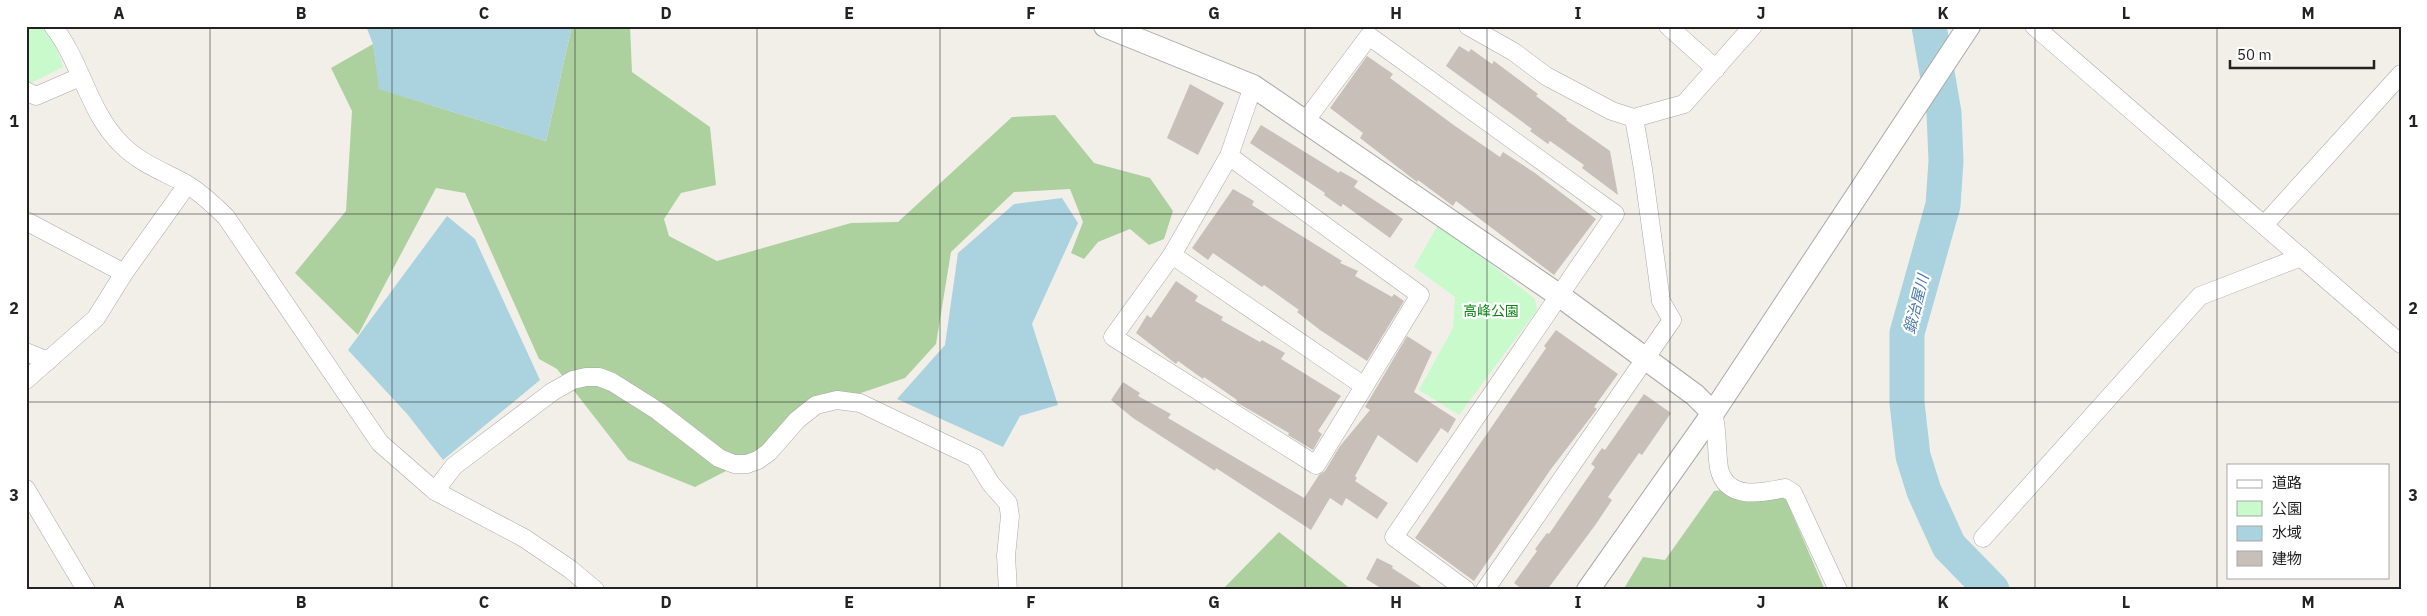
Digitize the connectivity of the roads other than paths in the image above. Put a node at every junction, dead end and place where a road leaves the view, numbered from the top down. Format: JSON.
{"nodes":[{"id":1,"x":53,"y":26,"type":"edge"},
{"id":2,"x":1468,"y":26,"type":"edge"},
{"id":3,"x":1668,"y":26,"type":"edge"},
{"id":4,"x":1753,"y":26,"type":"edge"},
{"id":5,"x":1970,"y":26,"type":"edge"},
{"id":6,"x":2034,"y":26,"type":"edge"},
{"id":7,"x":1107,"y":27,"type":"edge"},
{"id":8,"x":1716,"y":69,"type":"junction"},
{"id":9,"x":2401,"y":74,"type":"edge"},
{"id":10,"x":80,"y":76,"type":"junction"},
{"id":11,"x":1253,"y":86,"type":"junction"},
{"id":12,"x":26,"y":91,"type":"edge"},
{"id":13,"x":1634,"y":118,"type":"junction"},
{"id":14,"x":1306,"y":120,"type":"junction"},
{"id":15,"x":1229,"y":156,"type":"junction"},
{"id":16,"x":187,"y":185,"type":"junction"},
{"id":17,"x":26,"y":221,"type":"edge"},
{"id":18,"x":2264,"y":225,"type":"junction"},
{"id":19,"x":1172,"y":255,"type":"junction"},
{"id":20,"x":2301,"y":257,"type":"junction"},
{"id":21,"x":124,"y":273,"type":"junction"},
{"id":22,"x":1560,"y":296,"type":"junction"},
{"id":23,"x":2401,"y":344,"type":"edge"},
{"id":24,"x":26,"y":352,"type":"edge"},
{"id":25,"x":1644,"y":357,"type":"junction"},
{"id":26,"x":48,"y":361,"type":"junction"},
{"id":27,"x":26,"y":380,"type":"edge"},
{"id":28,"x":1364,"y":386,"type":"junction"},
{"id":29,"x":1713,"y":413,"type":"junction"},
{"id":30,"x":26,"y":489,"type":"edge"},
{"id":31,"x":435,"y":491,"type":"junction"},
{"id":32,"x":1983,"y":538,"type":"dead end"},
{"id":33,"x":86,"y":590,"type":"edge"},
{"id":34,"x":595,"y":590,"type":"edge"},
{"id":35,"x":1008,"y":590,"type":"edge"},
{"id":36,"x":1466,"y":590,"type":"edge"},
{"id":37,"x":1485,"y":590,"type":"edge"},
{"id":38,"x":1588,"y":590,"type":"edge"},
{"id":39,"x":1838,"y":590,"type":"edge"}],
"edges":[{"from":1,"to":10,"type":"street"},
{"from":2,"to":13,"type":"street"},
{"from":3,"to":8,"type":"street"},
{"from":4,"to":8,"type":"street"},
{"from":5,"to":29,"type":"street"},
{"from":6,"to":18,"type":"street"},
{"from":7,"to":11,"type":"street"},
{"from":8,"to":13,"type":"street"},
{"from":9,"to":18,"type":"street"},
{"from":10,"to":12,"type":"street"},
{"from":10,"to":16,"type":"street"},
{"from":11,"to":14,"type":"street"},
{"from":11,"to":15,"type":"street"},
{"from":13,"to":25,"type":"street"},
{"from":14,"to":22,"type":"street"},
{"from":14,"to":22,"type":"street"},
{"from":15,"to":19,"type":"street"},
{"from":15,"to":28,"type":"street"},
{"from":16,"to":21,"type":"street"},
{"from":16,"to":31,"type":"street"},
{"from":17,"to":21,"type":"street"},
{"from":18,"to":20,"type":"street"},
{"from":19,"to":28,"type":"street"},
{"from":19,"to":28,"type":"street"},
{"from":20,"to":23,"type":"street"},
{"from":20,"to":32,"type":"street"},
{"from":21,"to":26,"type":"street"},
{"from":22,"to":25,"type":"street"},
{"from":22,"to":36,"type":"street"},
{"from":24,"to":26,"type":"street"},
{"from":25,"to":29,"type":"street"},
{"from":25,"to":37,"type":"street"},
{"from":26,"to":27,"type":"street"},
{"from":29,"to":38,"type":"street"},
{"from":29,"to":39,"type":"street"},
{"from":30,"to":33,"type":"street"},
{"from":31,"to":34,"type":"street"},
{"from":31,"to":35,"type":"street"}]}
